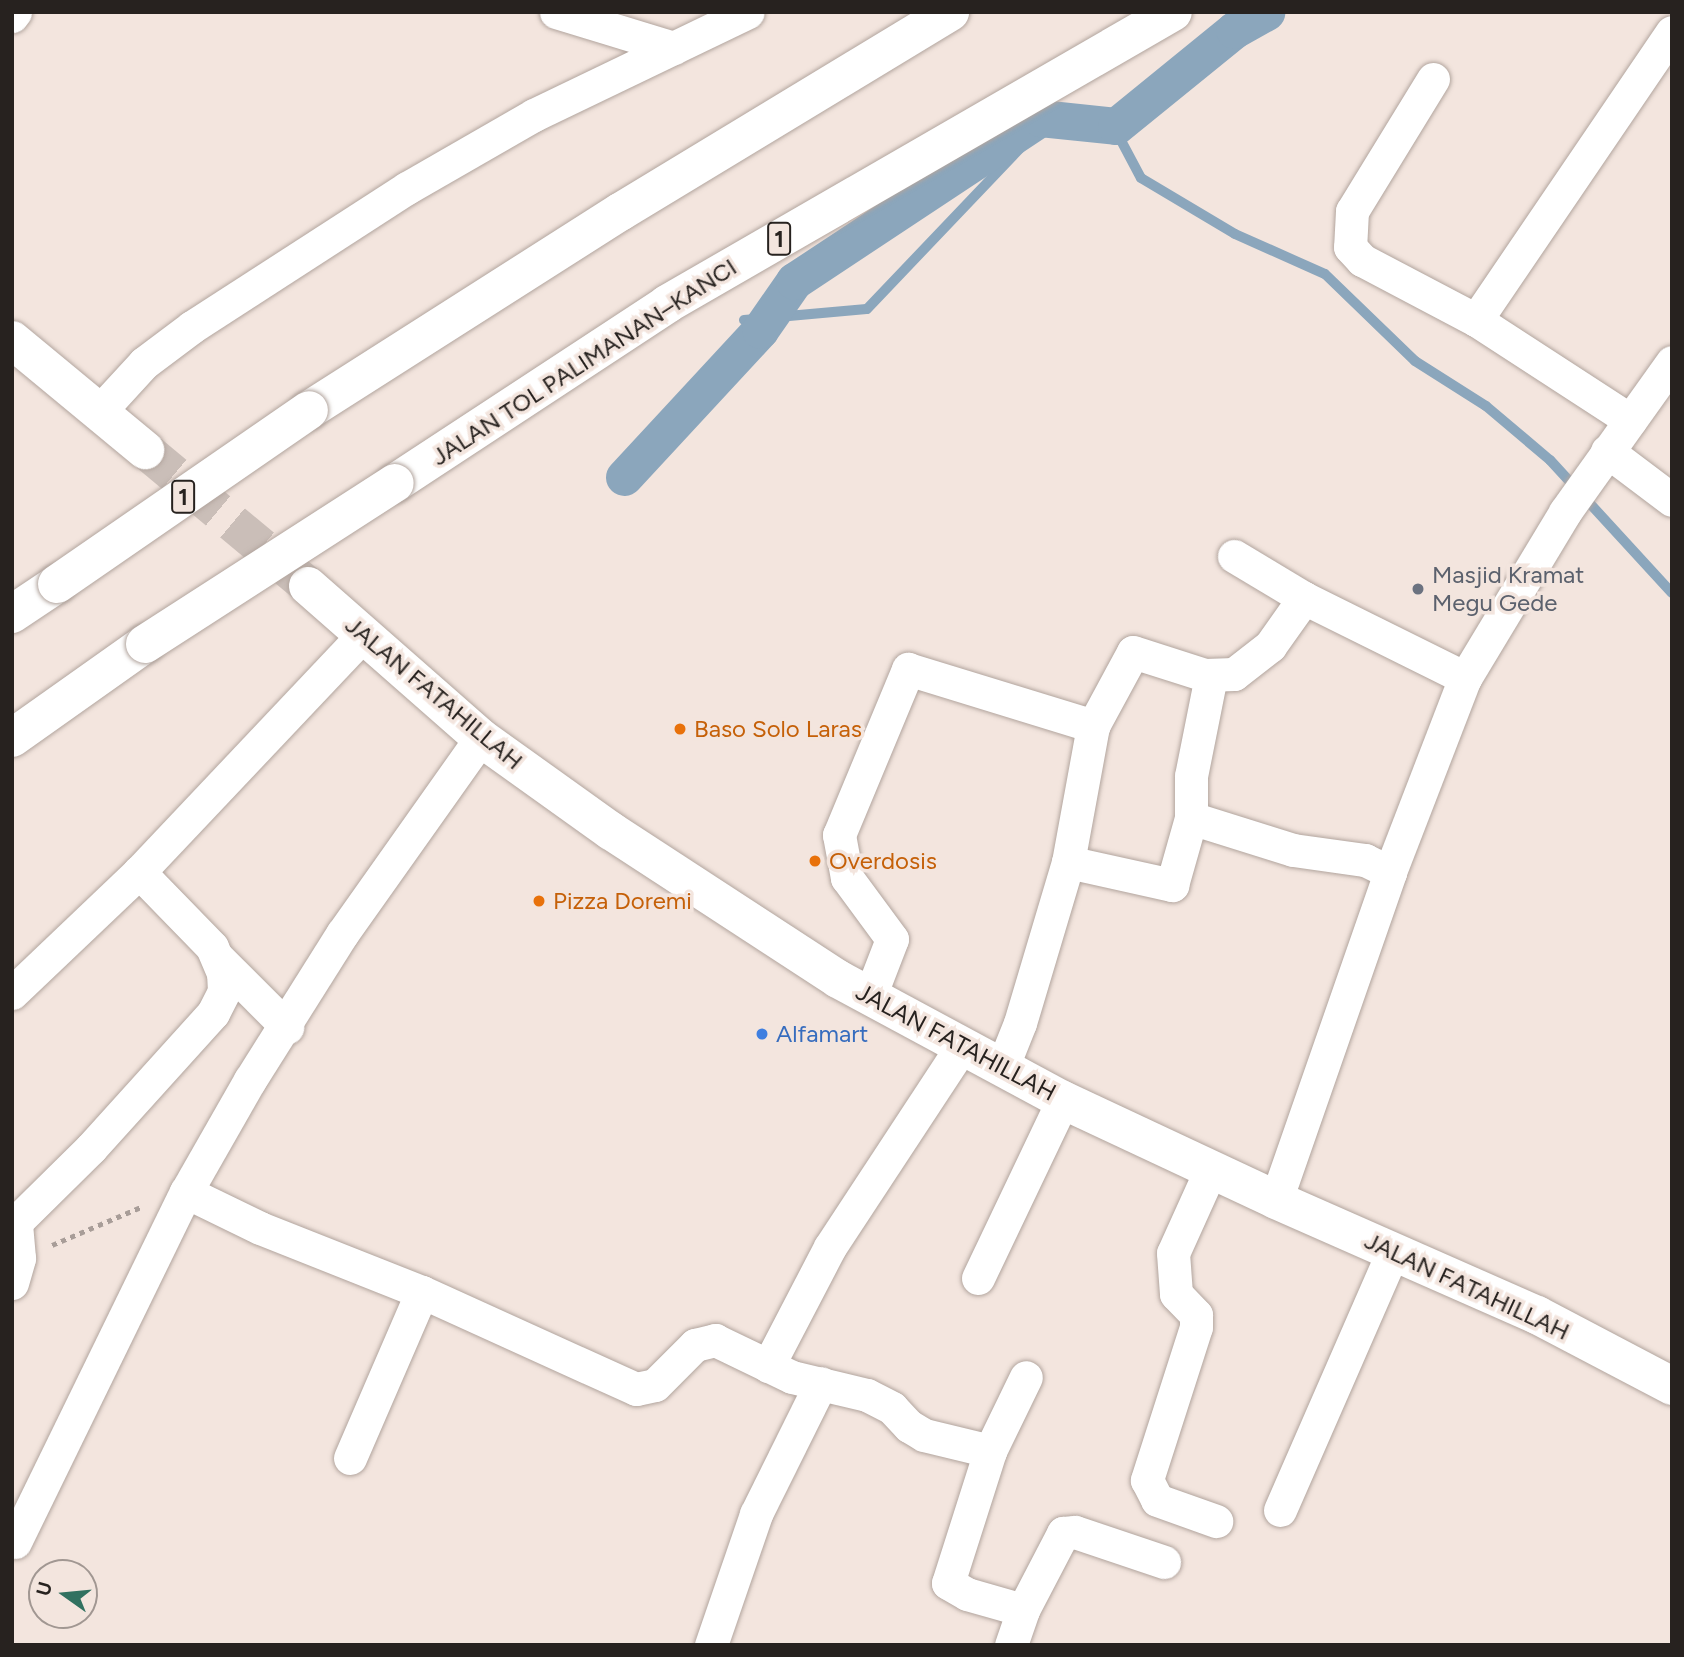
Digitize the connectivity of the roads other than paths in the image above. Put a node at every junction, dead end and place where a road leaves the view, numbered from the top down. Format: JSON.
{"nodes":[{"id":1,"x":556,"y":12,"type":"edge"},
{"id":2,"x":748,"y":12,"type":"edge"},
{"id":3,"x":950,"y":12,"type":"edge"},
{"id":4,"x":1173,"y":12,"type":"edge"},
{"id":5,"x":1672,"y":32,"type":"edge"},
{"id":6,"x":674,"y":48,"type":"junction"},
{"id":7,"x":1433,"y":79,"type":"dead end"},
{"id":8,"x":1476,"y":320,"type":"junction"},
{"id":9,"x":12,"y":340,"type":"edge"},
{"id":10,"x":1672,"y":362,"type":"edge"},
{"id":11,"x":99,"y":412,"type":"junction"},
{"id":12,"x":1630,"y":421,"type":"junction"},
{"id":13,"x":145,"y":450,"type":"tunnel mouth"},
{"id":14,"x":1607,"y":451,"type":"junction"},
{"id":15,"x":1672,"y":500,"type":"edge"},
{"id":16,"x":1234,"y":556,"type":"dead end"},
{"id":17,"x":308,"y":586,"type":"tunnel mouth"},
{"id":18,"x":1304,"y":598,"type":"junction"},
{"id":19,"x":12,"y":614,"type":"edge"},
{"id":20,"x":364,"y":634,"type":"junction"},
{"id":21,"x":1211,"y":676,"type":"junction"},
{"id":22,"x":1465,"y":678,"type":"junction"},
{"id":23,"x":1093,"y":726,"type":"junction"},
{"id":24,"x":12,"y":738,"type":"edge"},
{"id":25,"x":481,"y":738,"type":"junction"},
{"id":26,"x":1191,"y":818,"type":"junction"},
{"id":27,"x":1068,"y":862,"type":"junction"},
{"id":28,"x":139,"y":872,"type":"junction"},
{"id":29,"x":1390,"y":872,"type":"junction"},
{"id":30,"x":218,"y":958,"type":"junction"},
{"id":31,"x":12,"y":993,"type":"edge"},
{"id":32,"x":870,"y":996,"type":"junction"},
{"id":33,"x":287,"y":1027,"type":"junction"},
{"id":34,"x":961,"y":1046,"type":"junction"},
{"id":35,"x":1002,"y":1068,"type":"junction"},
{"id":36,"x":1063,"y":1100,"type":"junction"},
{"id":37,"x":1211,"y":1170,"type":"junction"},
{"id":38,"x":186,"y":1192,"type":"junction"},
{"id":39,"x":1276,"y":1200,"type":"junction"},
{"id":40,"x":14,"y":1224,"type":"edge"},
{"id":41,"x":1393,"y":1251,"type":"junction"},
{"id":42,"x":16,"y":1270,"type":"edge"},
{"id":43,"x":978,"y":1278,"type":"dead end"},
{"id":44,"x":422,"y":1292,"type":"junction"},
{"id":45,"x":768,"y":1366,"type":"junction"},
{"id":46,"x":1026,"y":1377,"type":"dead end"},
{"id":47,"x":821,"y":1383,"type":"junction"},
{"id":48,"x":1672,"y":1386,"type":"edge"},
{"id":49,"x":990,"y":1451,"type":"junction"},
{"id":50,"x":350,"y":1458,"type":"dead end"},
{"id":51,"x":1280,"y":1510,"type":"dead end"},
{"id":52,"x":1216,"y":1521,"type":"dead end"},
{"id":53,"x":15,"y":1542,"type":"dead end"},
{"id":54,"x":1164,"y":1562,"type":"dead end"},
{"id":55,"x":1023,"y":1610,"type":"junction"},
{"id":56,"x":711,"y":1645,"type":"edge"},
{"id":57,"x":1011,"y":1645,"type":"edge"}],
"edges":[{"from":1,"to":6,"type":"street"},
{"from":2,"to":6,"type":"street"},
{"from":3,"to":19,"type":"main road","number":"1","bridge":true},
{"from":4,"to":24,"type":"main road","name":"JALAN TOL PALIMANAN–KANCI","number":"1","bridge":true},
{"from":5,"to":8,"type":"street"},
{"from":6,"to":11,"type":"street"},
{"from":7,"to":8,"type":"street"},
{"from":8,"to":12,"type":"street"},
{"from":9,"to":11,"type":"main road"},
{"from":10,"to":12,"type":"street"},
{"from":11,"to":13,"type":"main road"},
{"from":12,"to":14,"type":"street"},
{"from":14,"to":15,"type":"street"},
{"from":14,"to":22,"type":"street"},
{"from":16,"to":18,"type":"street"},
{"from":17,"to":20,"type":"main road","name":"JALAN FATAHILLAH"},
{"from":18,"to":21,"type":"street"},
{"from":18,"to":22,"type":"street"},
{"from":20,"to":25,"type":"main road","name":"JALAN FATAHILLAH"},
{"from":20,"to":28,"type":"street"},
{"from":21,"to":23,"type":"street"},
{"from":21,"to":26,"type":"street"},
{"from":22,"to":29,"type":"street"},
{"from":23,"to":27,"type":"street"},
{"from":23,"to":32,"type":"street"},
{"from":25,"to":32,"type":"main road","name":"JALAN FATAHILLAH"},
{"from":25,"to":33,"type":"street"},
{"from":26,"to":27,"type":"street"},
{"from":26,"to":29,"type":"street"},
{"from":27,"to":35,"type":"street"},
{"from":28,"to":30,"type":"street"},
{"from":28,"to":31,"type":"street"},
{"from":29,"to":39,"type":"street"},
{"from":30,"to":33,"type":"street"},
{"from":30,"to":40,"type":"street"},
{"from":32,"to":34,"type":"main road","name":"JALAN FATAHILLAH"},
{"from":33,"to":38,"type":"street"},
{"from":34,"to":35,"type":"main road","name":"JALAN FATAHILLAH"},
{"from":34,"to":45,"type":"street"},
{"from":35,"to":36,"type":"main road","name":"JALAN FATAHILLAH"},
{"from":36,"to":37,"type":"main road","name":"JALAN FATAHILLAH"},
{"from":36,"to":43,"type":"street"},
{"from":37,"to":39,"type":"main road","name":"JALAN FATAHILLAH"},
{"from":37,"to":52,"type":"street"},
{"from":38,"to":44,"type":"street"},
{"from":38,"to":53,"type":"street"},
{"from":39,"to":41,"type":"main road","name":"JALAN FATAHILLAH"},
{"from":40,"to":42,"type":"street"},
{"from":41,"to":48,"type":"main road","name":"JALAN FATAHILLAH"},
{"from":41,"to":51,"type":"street"},
{"from":44,"to":45,"type":"street"},
{"from":44,"to":50,"type":"street"},
{"from":45,"to":47,"type":"street"},
{"from":46,"to":49,"type":"street"},
{"from":47,"to":49,"type":"street"},
{"from":47,"to":56,"type":"street"},
{"from":49,"to":55,"type":"street"},
{"from":54,"to":55,"type":"street"},
{"from":55,"to":57,"type":"street"}]}
